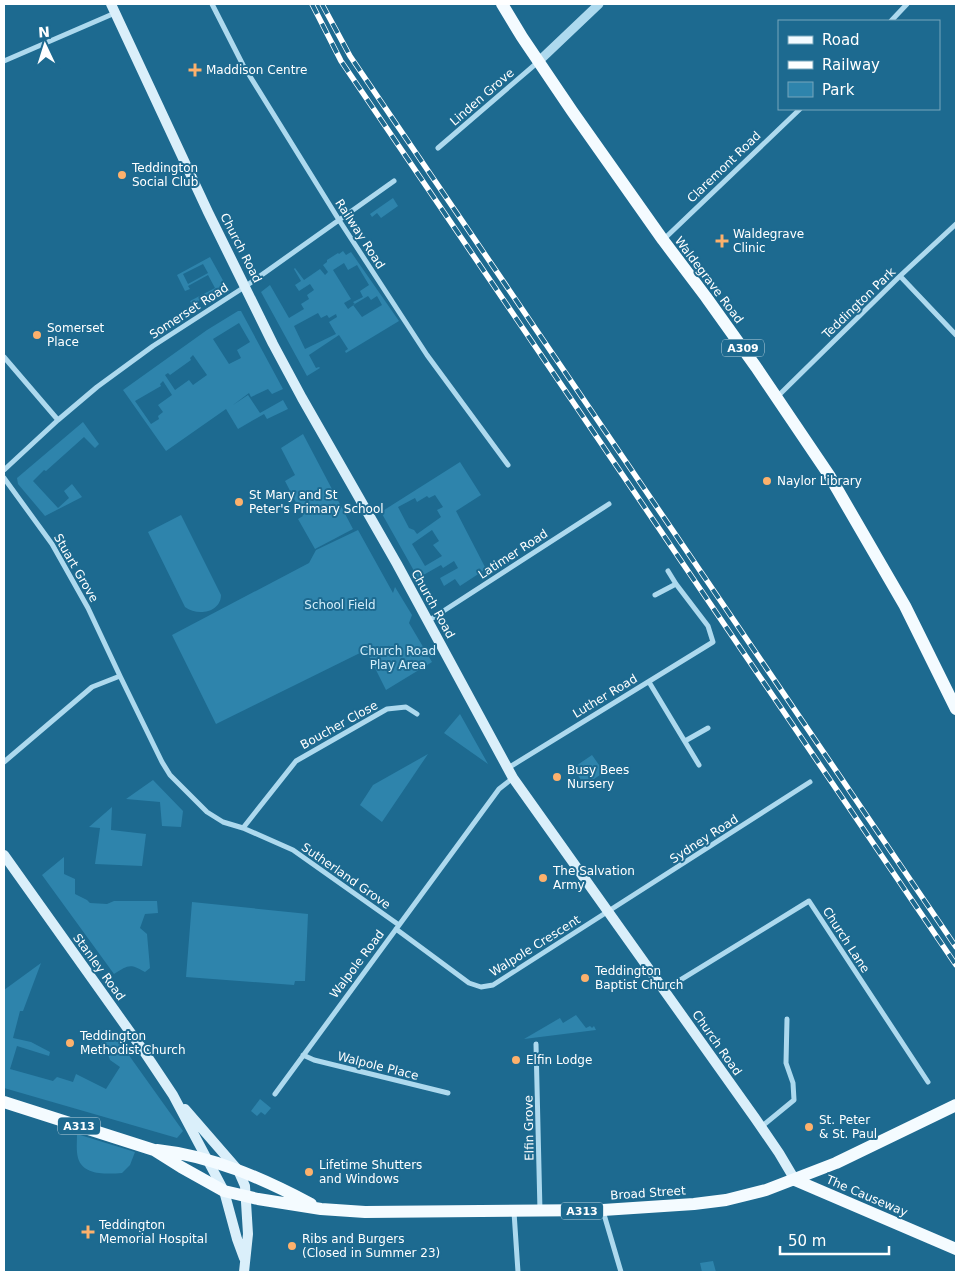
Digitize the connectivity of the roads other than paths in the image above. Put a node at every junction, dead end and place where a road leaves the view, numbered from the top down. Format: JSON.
{"nodes":[{"id":1,"x":212,"y":4,"type":"edge"},
{"id":2,"x":502,"y":4,"type":"edge"},
{"id":3,"x":599,"y":4,"type":"edge"},
{"id":4,"x":907,"y":4,"type":"edge"},
{"id":5,"x":113,"y":8,"type":"edge"},
{"id":6,"x":892,"y":20,"type":"edge"},
{"id":7,"x":4,"y":60,"type":"edge"},
{"id":8,"x":539,"y":61,"type":"junction"},
{"id":9,"x":799,"y":110,"type":"edge"},
{"id":10,"x":438,"y":148,"type":"dead end"},
{"id":11,"x":394,"y":181,"type":"dead end"},
{"id":12,"x":339,"y":220,"type":"junction"},
{"id":13,"x":956,"y":224,"type":"edge"},
{"id":14,"x":663,"y":240,"type":"junction"},
{"id":15,"x":900,"y":276,"type":"junction"},
{"id":16,"x":246,"y":286,"type":"junction"},
{"id":17,"x":956,"y":335,"type":"edge"},
{"id":18,"x":4,"y":357,"type":"edge"},
{"id":19,"x":777,"y":397,"type":"junction"},
{"id":20,"x":58,"y":420,"type":"junction"},
{"id":21,"x":508,"y":465,"type":"dead end"},
{"id":22,"x":4,"y":470,"type":"edge"},
{"id":23,"x":4,"y":478,"type":"edge"},
{"id":24,"x":609,"y":504,"type":"dead end"},
{"id":25,"x":668,"y":571,"type":"dead end"},
{"id":26,"x":676,"y":584,"type":"junction"},
{"id":27,"x":654,"y":596,"type":"dead end"},
{"id":28,"x":428,"y":621,"type":"junction"},
{"id":29,"x":120,"y":676,"type":"junction"},
{"id":30,"x":649,"y":682,"type":"junction"},
{"id":31,"x":956,"y":709,"type":"edge"},
{"id":32,"x":418,"y":714,"type":"dead end"},
{"id":33,"x":708,"y":728,"type":"dead end"},
{"id":34,"x":685,"y":741,"type":"junction"},
{"id":35,"x":4,"y":762,"type":"edge"},
{"id":36,"x":699,"y":765,"type":"dead end"},
{"id":37,"x":508,"y":768,"type":"junction"},
{"id":38,"x":513,"y":778,"type":"junction"},
{"id":39,"x":810,"y":782,"type":"dead end"},
{"id":40,"x":243,"y":828,"type":"junction"},
{"id":41,"x":4,"y":855,"type":"edge"},
{"id":42,"x":609,"y":912,"type":"junction"},
{"id":43,"x":398,"y":927,"type":"junction"},
{"id":44,"x":663,"y":990,"type":"junction"},
{"id":45,"x":787,"y":1019,"type":"dead end"},
{"id":46,"x":536,"y":1044,"type":"dead end"},
{"id":47,"x":303,"y":1055,"type":"junction"},
{"id":48,"x":928,"y":1082,"type":"dead end"},
{"id":49,"x":448,"y":1093,"type":"dead end"},
{"id":50,"x":275,"y":1094,"type":"dead end"},
{"id":51,"x":173,"y":1095,"type":"junction"},
{"id":52,"x":4,"y":1102,"type":"edge"},
{"id":53,"x":956,"y":1105,"type":"edge"},
{"id":54,"x":761,"y":1127,"type":"junction"},
{"id":55,"x":154,"y":1150,"type":"junction"},
{"id":56,"x":207,"y":1159,"type":"junction"},
{"id":57,"x":238,"y":1170,"type":"junction"},
{"id":58,"x":795,"y":1180,"type":"junction"},
{"id":59,"x":224,"y":1190,"type":"junction"},
{"id":60,"x":247,"y":1196,"type":"junction"},
{"id":61,"x":321,"y":1209,"type":"junction"},
{"id":62,"x":603,"y":1210,"type":"junction"},
{"id":63,"x":540,"y":1211,"type":"junction"},
{"id":64,"x":514,"y":1212,"type":"junction"},
{"id":65,"x":956,"y":1249,"type":"edge"},
{"id":66,"x":244,"y":1258,"type":"junction"},
{"id":67,"x":244,"y":1272,"type":"edge"},
{"id":68,"x":518,"y":1272,"type":"edge"},
{"id":69,"x":620,"y":1272,"type":"edge"}],
"edges":[{"from":1,"to":12,"type":"street","name":"Railway Road"},
{"from":2,"to":8,"type":"main road","name":"Waldegrave Road","number":"A309"},
{"from":3,"to":8,"type":"street"},
{"from":4,"to":6,"type":"street"},
{"from":5,"to":7,"type":"street"},
{"from":5,"to":16,"type":"main road","name":"Church Road"},
{"from":8,"to":10,"type":"street","name":"Linden Grove"},
{"from":8,"to":14,"type":"main road","name":"Waldegrave Road","number":"A309"},
{"from":9,"to":14,"type":"street","name":"Claremont Road"},
{"from":11,"to":12,"type":"street","name":"Somerset Road"},
{"from":12,"to":16,"type":"street","name":"Somerset Road"},
{"from":12,"to":21,"type":"street","name":"Railway Road"},
{"from":13,"to":15,"type":"street","name":"Teddington Park"},
{"from":14,"to":19,"type":"main road","name":"Waldegrave Road","number":"A309"},
{"from":15,"to":17,"type":"street"},
{"from":15,"to":19,"type":"street","name":"Teddington Park"},
{"from":16,"to":20,"type":"street","name":"Somerset Road"},
{"from":16,"to":28,"type":"main road","name":"Church Road"},
{"from":18,"to":20,"type":"street"},
{"from":19,"to":31,"type":"main road","name":"Waldegrave Road","number":"A309"},
{"from":20,"to":22,"type":"street","name":"Somerset Road"},
{"from":23,"to":29,"type":"street","name":"Stuart Grove"},
{"from":24,"to":28,"type":"street","name":"Latimer Road"},
{"from":25,"to":26,"type":"street"},
{"from":26,"to":27,"type":"street"},
{"from":26,"to":30,"type":"street","name":"Luther Road"},
{"from":28,"to":37,"type":"main road","name":"Church Road"},
{"from":29,"to":35,"type":"street"},
{"from":29,"to":40,"type":"street","name":"Sutherland Grove"},
{"from":30,"to":34,"type":"street"},
{"from":30,"to":37,"type":"street","name":"Luther Road"},
{"from":32,"to":40,"type":"street","name":"Boucher Close"},
{"from":33,"to":34,"type":"street"},
{"from":34,"to":36,"type":"street"},
{"from":37,"to":38,"type":"main road","name":"Church Road"},
{"from":38,"to":42,"type":"main road","name":"Church Road"},
{"from":38,"to":43,"type":"street","name":"Walpole Road"},
{"from":39,"to":42,"type":"street","name":"Sydney Road"},
{"from":40,"to":43,"type":"street","name":"Sutherland Grove"},
{"from":41,"to":51,"type":"main road","name":"Stanley Road"},
{"from":42,"to":43,"type":"street","name":"Walpole Crescent"},
{"from":42,"to":44,"type":"main road","name":"Church Road"},
{"from":43,"to":47,"type":"street","name":"Walpole Road"},
{"from":44,"to":48,"type":"street","name":"Church Lane"},
{"from":44,"to":54,"type":"main road","name":"Church Road"},
{"from":45,"to":54,"type":"street"},
{"from":46,"to":63,"type":"street","name":"Elfin Grove"},
{"from":47,"to":49,"type":"street","name":"Walpole Place"},
{"from":47,"to":50,"type":"street","name":"Walpole Road"},
{"from":51,"to":56,"type":"main road","name":"Stanley Road"},
{"from":51,"to":57,"type":"main road","name":"Stanley Road"},
{"from":52,"to":55,"type":"main road","number":"A313"},
{"from":53,"to":58,"type":"main road","name":"Broad Street","number":"A313"},
{"from":54,"to":58,"type":"main road","name":"Church Road"},
{"from":55,"to":56,"type":"main road","number":"A313"},
{"from":55,"to":59,"type":"main road","number":"A313"},
{"from":56,"to":57,"type":"main road","number":"A313"},
{"from":56,"to":59,"type":"main road","name":"Stanley Road"},
{"from":57,"to":60,"type":"main road"},
{"from":57,"to":61,"type":"main road","name":"Broad Street","number":"A313"},
{"from":58,"to":62,"type":"main road","name":"Broad Street","number":"A313"},
{"from":58,"to":65,"type":"main road","name":"The Causeway"},
{"from":59,"to":60,"type":"main road","name":"Broad Street","number":"A313"},
{"from":59,"to":66,"type":"main road","name":"Stanley Road"},
{"from":60,"to":61,"type":"main road","name":"Broad Street","number":"A313"},
{"from":60,"to":66,"type":"main road"},
{"from":61,"to":64,"type":"main road","name":"Broad Street","number":"A313"},
{"from":62,"to":63,"type":"main road","name":"Broad Street","number":"A313"},
{"from":62,"to":69,"type":"street"},
{"from":63,"to":64,"type":"main road","name":"Broad Street","number":"A313"},
{"from":64,"to":68,"type":"street"},
{"from":66,"to":67,"type":"main road"}]}
